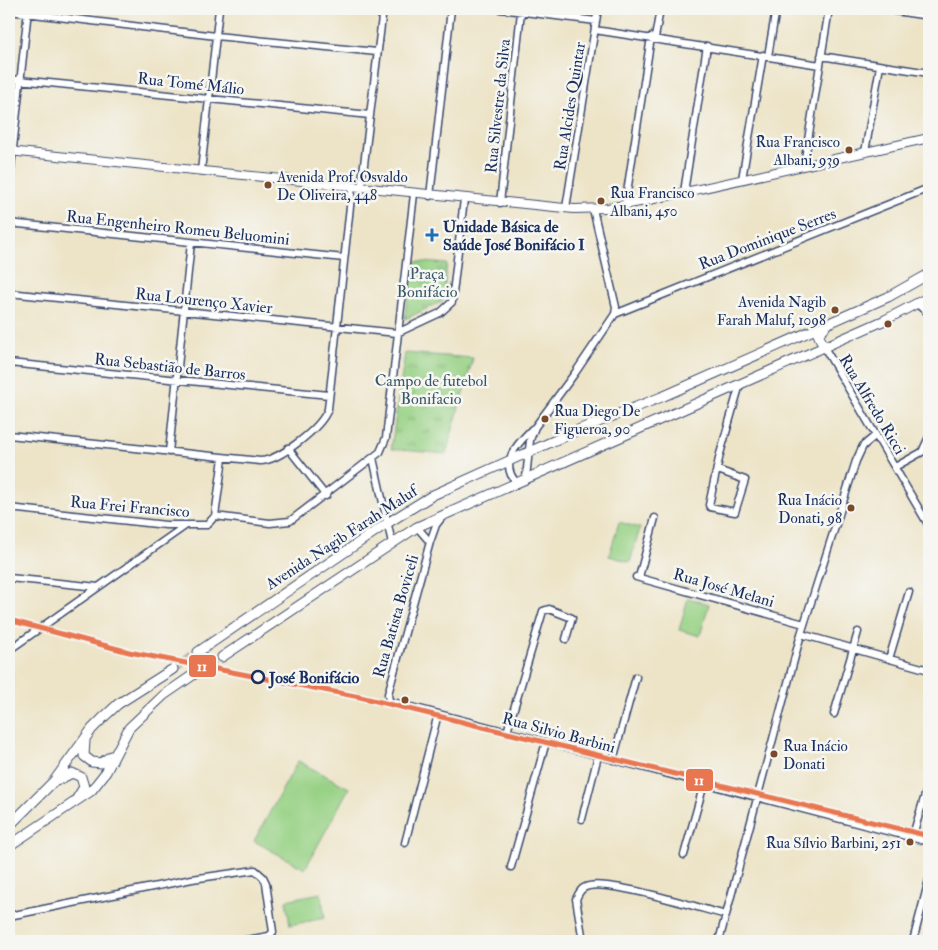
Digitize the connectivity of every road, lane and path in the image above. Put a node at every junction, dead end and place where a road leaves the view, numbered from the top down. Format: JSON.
{"nodes":[{"id":1,"x":219,"y":9,"type":"edge"},
{"id":2,"x":383,"y":9,"type":"edge"},
{"id":3,"x":451,"y":9,"type":"edge"},
{"id":4,"x":500,"y":9,"type":"edge"},
{"id":5,"x":598,"y":9,"type":"edge"},
{"id":6,"x":660,"y":9,"type":"edge"},
{"id":7,"x":776,"y":9,"type":"edge"},
{"id":8,"x":829,"y":9,"type":"edge"},
{"id":9,"x":882,"y":9,"type":"edge"},
{"id":10,"x":509,"y":10,"type":"edge"},
{"id":11,"x":9,"y":11,"type":"edge"},
{"id":12,"x":27,"y":11,"type":"edge"},
{"id":13,"x":521,"y":12,"type":"junction"},
{"id":14,"x":929,"y":16,"type":"edge"},
{"id":15,"x":596,"y":21,"type":"junction"},
{"id":16,"x":595,"y":30,"type":"junction"},
{"id":17,"x":216,"y":36,"type":"junction"},
{"id":18,"x":653,"y":38,"type":"junction"},
{"id":19,"x":707,"y":46,"type":"junction"},
{"id":20,"x":377,"y":52,"type":"junction"},
{"id":21,"x":766,"y":56,"type":"junction"},
{"id":22,"x":821,"y":56,"type":"junction"},
{"id":23,"x":820,"y":65,"type":"junction"},
{"id":24,"x":880,"y":66,"type":"junction"},
{"id":25,"x":929,"y":73,"type":"edge"},
{"id":26,"x":9,"y":79,"type":"edge"},
{"id":27,"x":20,"y":80,"type":"junction"},
{"id":28,"x":209,"y":99,"type":"junction"},
{"id":29,"x":370,"y":115,"type":"junction"},
{"id":30,"x":929,"y":138,"type":"edge"},
{"id":31,"x":10,"y":151,"type":"edge"},
{"id":32,"x":865,"y":152,"type":"junction"},
{"id":33,"x":804,"y":165,"type":"junction"},
{"id":34,"x":202,"y":171,"type":"junction"},
{"id":35,"x":742,"y":179,"type":"junction"},
{"id":36,"x":9,"y":185,"type":"edge"},
{"id":37,"x":352,"y":188,"type":"junction"},
{"id":38,"x":929,"y":188,"type":"edge"},
{"id":39,"x":361,"y":189,"type":"junction"},
{"id":40,"x":684,"y":192,"type":"junction"},
{"id":41,"x":414,"y":194,"type":"junction"},
{"id":42,"x":430,"y":196,"type":"junction"},
{"id":43,"x":464,"y":199,"type":"junction"},
{"id":44,"x":500,"y":203,"type":"junction"},
{"id":45,"x":625,"y":205,"type":"junction"},
{"id":46,"x":566,"y":208,"type":"junction"},
{"id":47,"x":593,"y":208,"type":"junction"},
{"id":48,"x":9,"y":223,"type":"edge"},
{"id":49,"x":191,"y":243,"type":"junction"},
{"id":50,"x":344,"y":258,"type":"junction"},
{"id":51,"x":929,"y":274,"type":"edge"},
{"id":52,"x":9,"y":293,"type":"edge"},
{"id":53,"x":929,"y":297,"type":"edge"},
{"id":54,"x":917,"y":304,"type":"junction"},
{"id":55,"x":184,"y":312,"type":"junction"},
{"id":56,"x":615,"y":314,"type":"junction"},
{"id":57,"x":929,"y":314,"type":"edge"},
{"id":58,"x":828,"y":323,"type":"junction"},
{"id":59,"x":336,"y":326,"type":"junction"},
{"id":60,"x":397,"y":332,"type":"junction"},
{"id":61,"x":824,"y":347,"type":"junction"},
{"id":62,"x":9,"y":363,"type":"edge"},
{"id":63,"x":176,"y":381,"type":"junction"},
{"id":64,"x":740,"y":384,"type":"junction"},
{"id":65,"x":329,"y":395,"type":"junction"},
{"id":66,"x":535,"y":427,"type":"junction"},
{"id":67,"x":9,"y":435,"type":"edge"},
{"id":68,"x":876,"y":435,"type":"junction"},
{"id":69,"x":929,"y":437,"type":"edge"},
{"id":70,"x":288,"y":448,"type":"junction"},
{"id":71,"x":169,"y":452,"type":"junction"},
{"id":72,"x":529,"y":453,"type":"junction"},
{"id":73,"x":223,"y":458,"type":"junction"},
{"id":74,"x":373,"y":458,"type":"junction"},
{"id":75,"x":509,"y":462,"type":"junction"},
{"id":76,"x":895,"y":467,"type":"junction"},
{"id":77,"x":718,"y":470,"type":"junction"},
{"id":78,"x":526,"y":478,"type":"junction"},
{"id":79,"x":517,"y":483,"type":"junction"},
{"id":80,"x":326,"y":496,"type":"junction"},
{"id":81,"x":9,"y":508,"type":"edge"},
{"id":82,"x":443,"y":515,"type":"junction"},
{"id":83,"x":215,"y":516,"type":"junction"},
{"id":84,"x":655,"y":518,"type":"dead end"},
{"id":85,"x":386,"y":524,"type":"junction"},
{"id":86,"x":185,"y":526,"type":"junction"},
{"id":87,"x":929,"y":526,"type":"edge"},
{"id":88,"x":418,"y":527,"type":"junction"},
{"id":89,"x":430,"y":542,"type":"junction"},
{"id":90,"x":392,"y":543,"type":"junction"},
{"id":91,"x":9,"y":578,"type":"edge"},
{"id":92,"x":98,"y":587,"type":"junction"},
{"id":93,"x":910,"y":592,"type":"dead end"},
{"id":94,"x":804,"y":624,"type":"junction"},
{"id":95,"x":858,"y":632,"type":"dead end"},
{"id":96,"x":801,"y":634,"type":"junction"},
{"id":97,"x":566,"y":639,"type":"dead end"},
{"id":98,"x":852,"y":648,"type":"junction"},
{"id":99,"x":9,"y":650,"type":"edge"},
{"id":100,"x":198,"y":652,"type":"tunnel mouth"},
{"id":101,"x":222,"y":656,"type":"tunnel mouth"},
{"id":102,"x":889,"y":659,"type":"junction"},
{"id":103,"x":173,"y":668,"type":"tunnel mouth"},
{"id":104,"x":929,"y":670,"type":"edge"},
{"id":105,"x":196,"y":673,"type":"tunnel mouth"},
{"id":106,"x":636,"y":677,"type":"dead end"},
{"id":107,"x":388,"y":697,"type":"joint"},
{"id":108,"x":438,"y":714,"type":"junction"},
{"id":109,"x":834,"y":714,"type":"dead end"},
{"id":110,"x":507,"y":732,"type":"junction"},
{"id":111,"x":86,"y":739,"type":"junction"},
{"id":112,"x":546,"y":742,"type":"junction"},
{"id":113,"x":113,"y":754,"type":"junction"},
{"id":114,"x":598,"y":756,"type":"junction"},
{"id":115,"x":613,"y":760,"type":"junction"},
{"id":116,"x":54,"y":781,"type":"junction"},
{"id":117,"x":929,"y":782,"type":"edge"},
{"id":118,"x":704,"y":784,"type":"junction"},
{"id":119,"x":758,"y":798,"type":"junction"},
{"id":120,"x":72,"y":806,"type":"junction"},
{"id":121,"x":582,"y":820,"type":"dead end"},
{"id":122,"x":9,"y":826,"type":"edge"},
{"id":123,"x":912,"y":838,"type":"junction"},
{"id":124,"x":929,"y":842,"type":"edge"},
{"id":125,"x":405,"y":843,"type":"dead end"},
{"id":126,"x":9,"y":846,"type":"edge"},
{"id":127,"x":684,"y":855,"type":"dead end"},
{"id":128,"x":511,"y":867,"type":"dead end"},
{"id":129,"x":929,"y":880,"type":"edge"},
{"id":130,"x":726,"y":915,"type":"junction"},
{"id":131,"x":9,"y":916,"type":"edge"},
{"id":132,"x":241,"y":941,"type":"edge"},
{"id":133,"x":583,"y":941,"type":"edge"},
{"id":134,"x":719,"y":941,"type":"edge"},
{"id":135,"x":913,"y":941,"type":"edge"}],
"edges":[{"from":1,"to":17,"type":"street"},
{"from":2,"to":20,"type":"street"},
{"from":3,"to":42,"type":"street"},
{"from":4,"to":10,"type":"street"},
{"from":5,"to":15,"type":"street","name":"Rua Alcides Quintar"},
{"from":6,"to":18,"type":"street"},
{"from":7,"to":21,"type":"street"},
{"from":8,"to":22,"type":"street"},
{"from":9,"to":14,"type":"street"},
{"from":10,"to":13,"type":"street"},
{"from":11,"to":12,"type":"street"},
{"from":12,"to":17,"type":"street"},
{"from":12,"to":27,"type":"street"},
{"from":13,"to":15,"type":"street"},
{"from":13,"to":44,"type":"street","name":"Rua Silvestre da Silva"},
{"from":15,"to":16,"type":"street","name":"Rua Alcides Quintar"},
{"from":16,"to":18,"type":"street"},
{"from":16,"to":46,"type":"street","name":"Rua Alcides Quintar"},
{"from":17,"to":20,"type":"street"},
{"from":17,"to":28,"type":"street"},
{"from":18,"to":19,"type":"street"},
{"from":18,"to":45,"type":"street"},
{"from":19,"to":21,"type":"street"},
{"from":19,"to":40,"type":"street"},
{"from":20,"to":29,"type":"street"},
{"from":21,"to":23,"type":"street"},
{"from":21,"to":35,"type":"street"},
{"from":22,"to":23,"type":"street"},
{"from":22,"to":24,"type":"street"},
{"from":23,"to":33,"type":"street"},
{"from":24,"to":25,"type":"street"},
{"from":24,"to":32,"type":"street"},
{"from":26,"to":27,"type":"street","name":"Rua Tomé Málio"},
{"from":27,"to":28,"type":"street","name":"Rua Tomé Málio"},
{"from":27,"to":31,"type":"street"},
{"from":28,"to":29,"type":"street","name":"Rua Tomé Málio"},
{"from":28,"to":34,"type":"street"},
{"from":29,"to":39,"type":"street"},
{"from":30,"to":32,"type":"street"},
{"from":31,"to":34,"type":"street"},
{"from":31,"to":36,"type":"street"},
{"from":32,"to":33,"type":"street"},
{"from":33,"to":35,"type":"street"},
{"from":34,"to":37,"type":"street"},
{"from":35,"to":40,"type":"street"},
{"from":37,"to":39,"type":"street"},
{"from":37,"to":50,"type":"street"},
{"from":38,"to":56,"type":"street","name":"Rua Dominique Serres"},
{"from":39,"to":41,"type":"street"},
{"from":40,"to":45,"type":"street"},
{"from":41,"to":42,"type":"street"},
{"from":41,"to":60,"type":"street"},
{"from":42,"to":43,"type":"street"},
{"from":43,"to":44,"type":"street"},
{"from":43,"to":60,"type":"street"},
{"from":44,"to":46,"type":"street"},
{"from":45,"to":47,"type":"street"},
{"from":46,"to":47,"type":"street"},
{"from":47,"to":56,"type":"street"},
{"from":48,"to":49,"type":"street","name":"Rua Engenheiro Romeu Beluomini"},
{"from":49,"to":50,"type":"street","name":"Rua Engenheiro Romeu Beluomini"},
{"from":49,"to":55,"type":"street"},
{"from":50,"to":59,"type":"street"},
{"from":51,"to":58,"type":"main road","name":"Avenida Nagib Farah Maluf"},
{"from":52,"to":55,"type":"street","name":"Rua Lourenço Xavier"},
{"from":53,"to":54,"type":"main road","name":"Avenida Nagib Farah Maluf"},
{"from":54,"to":57,"type":"street"},
{"from":54,"to":61,"type":"main road","name":"Avenida Nagib Farah Maluf"},
{"from":55,"to":59,"type":"street","name":"Rua Lourenço Xavier"},
{"from":55,"to":63,"type":"street"},
{"from":56,"to":66,"type":"street"},
{"from":58,"to":61,"type":"main road"},
{"from":58,"to":72,"type":"main road","name":"Avenida Nagib Farah Maluf"},
{"from":59,"to":60,"type":"street","name":"Rua Lourenço Xavier"},
{"from":59,"to":65,"type":"street"},
{"from":60,"to":74,"type":"street"},
{"from":61,"to":64,"type":"main road","name":"Avenida Nagib Farah Maluf"},
{"from":61,"to":68,"type":"street","name":"Rua Alfredo Ricci"},
{"from":62,"to":63,"type":"street","name":"Rua Sebastião de Barros"},
{"from":63,"to":65,"type":"street","name":"Rua Sebastião de Barros"},
{"from":63,"to":71,"type":"street"},
{"from":64,"to":77,"type":"street"},
{"from":64,"to":78,"type":"main road","name":"Avenida Nagib Farah Maluf"},
{"from":65,"to":70,"type":"street"},
{"from":66,"to":72,"type":"street"},
{"from":66,"to":75,"type":"street"},
{"from":67,"to":71,"type":"street"},
{"from":68,"to":76,"type":"street","name":"Rua Alfredo Ricci"},
{"from":68,"to":94,"type":"street"},
{"from":69,"to":76,"type":"street"},
{"from":70,"to":73,"type":"street"},
{"from":70,"to":80,"type":"street"},
{"from":71,"to":73,"type":"street"},
{"from":72,"to":75,"type":"main road","name":"Avenida Nagib Farah Maluf"},
{"from":72,"to":78,"type":"street"},
{"from":73,"to":83,"type":"street"},
{"from":74,"to":80,"type":"street"},
{"from":74,"to":85,"type":"street"},
{"from":75,"to":79,"type":"street"},
{"from":75,"to":85,"type":"main road","name":"Avenida Nagib Farah Maluf"},
{"from":76,"to":87,"type":"street","name":"Rua Alfredo Ricci"},
{"from":77,"to":77,"type":"street"},
{"from":78,"to":79,"type":"main road","name":"Avenida Nagib Farah Maluf"},
{"from":79,"to":82,"type":"main road","name":"Avenida Nagib Farah Maluf"},
{"from":80,"to":83,"type":"street"},
{"from":81,"to":86,"type":"street","name":"Rua Frei Francisco"},
{"from":82,"to":88,"type":"main road","name":"Avenida Nagib Farah Maluf"},
{"from":82,"to":89,"type":"street","name":"Rua Batista Boviceli"},
{"from":83,"to":86,"type":"street","name":"Rua Frei Francisco"},
{"from":84,"to":94,"type":"street","name":"Rua José Melani"},
{"from":85,"to":90,"type":"street"},
{"from":85,"to":100,"type":"main road","name":"Avenida Nagib Farah Maluf"},
{"from":86,"to":92,"type":"street"},
{"from":88,"to":89,"type":"street","name":"Rua Batista Boviceli"},
{"from":88,"to":90,"type":"main road","name":"Avenida Nagib Farah Maluf"},
{"from":89,"to":107,"type":"street","name":"Rua Batista Boviceli"},
{"from":90,"to":101,"type":"main road","name":"Avenida Nagib Farah Maluf"},
{"from":91,"to":92,"type":"street"},
{"from":92,"to":99,"type":"street"},
{"from":93,"to":102,"type":"street"},
{"from":94,"to":96,"type":"street"},
{"from":95,"to":98,"type":"street"},
{"from":96,"to":98,"type":"street"},
{"from":96,"to":119,"type":"street"},
{"from":97,"to":110,"type":"street"},
{"from":98,"to":102,"type":"street"},
{"from":98,"to":109,"type":"street"},
{"from":102,"to":104,"type":"street"},
{"from":103,"to":111,"type":"main road"},
{"from":105,"to":113,"type":"main road"},
{"from":106,"to":115,"type":"street"},
{"from":107,"to":108,"type":"street","name":"Rua Silvio Barbini"},
{"from":108,"to":110,"type":"street","name":"Rua Silvio Barbini"},
{"from":108,"to":125,"type":"street"},
{"from":110,"to":112,"type":"street","name":"Rua Silvio Barbini"},
{"from":111,"to":113,"type":"main road"},
{"from":111,"to":116,"type":"main road"},
{"from":112,"to":114,"type":"street","name":"Rua Silvio Barbini"},
{"from":112,"to":128,"type":"street"},
{"from":113,"to":120,"type":"main road"},
{"from":114,"to":115,"type":"street","name":"Rua Silvio Barbini"},
{"from":114,"to":121,"type":"street"},
{"from":115,"to":118,"type":"street","name":"Rua Silvio Barbini"},
{"from":116,"to":120,"type":"main road"},
{"from":116,"to":122,"type":"main road"},
{"from":117,"to":123,"type":"street"},
{"from":118,"to":119,"type":"street","name":"Rua Silvio Barbini"},
{"from":118,"to":127,"type":"street"},
{"from":119,"to":123,"type":"street","name":"Rua Silvio Barbini"},
{"from":119,"to":130,"type":"street"},
{"from":120,"to":126,"type":"main road"},
{"from":123,"to":124,"type":"street","name":"Rua Silvio Barbini"},
{"from":129,"to":135,"type":"street"},
{"from":130,"to":133,"type":"street"},
{"from":130,"to":134,"type":"street"},
{"from":131,"to":132,"type":"street"}]}
